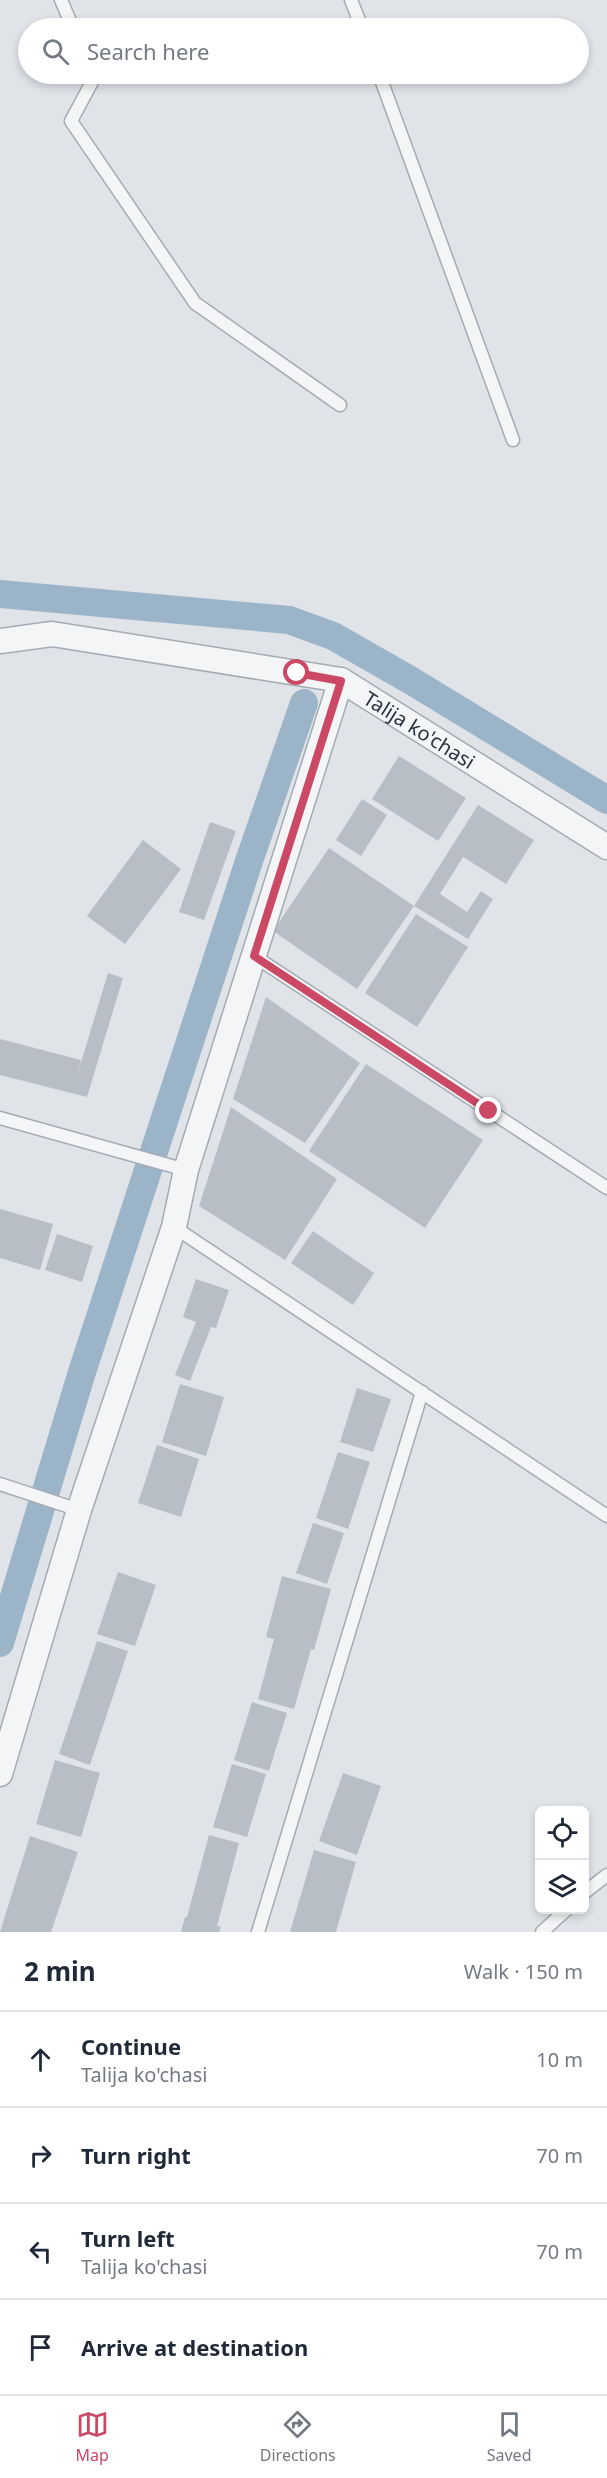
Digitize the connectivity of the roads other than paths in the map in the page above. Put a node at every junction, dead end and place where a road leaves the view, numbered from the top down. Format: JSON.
{"nodes":[{"id":1,"x":61,"y":0,"type":"edge"},
{"id":2,"x":351,"y":0,"type":"edge"},
{"id":3,"x":69,"y":18,"type":"edge"},
{"id":4,"x":358,"y":18,"type":"edge"},
{"id":5,"x":91,"y":84,"type":"edge"},
{"id":6,"x":382,"y":84,"type":"edge"},
{"id":7,"x":340,"y":405,"type":"dead end"},
{"id":8,"x":513,"y":440,"type":"dead end"},
{"id":9,"x":0,"y":641,"type":"edge"},
{"id":10,"x":341,"y":681,"type":"junction"},
{"id":11,"x":607,"y":847,"type":"edge"},
{"id":12,"x":254,"y":956,"type":"junction"},
{"id":13,"x":0,"y":1118,"type":"edge"},
{"id":14,"x":186,"y":1170,"type":"junction"},
{"id":15,"x":607,"y":1188,"type":"edge"},
{"id":16,"x":174,"y":1227,"type":"junction"},
{"id":17,"x":422,"y":1392,"type":"junction"},
{"id":18,"x":0,"y":1484,"type":"edge"},
{"id":19,"x":79,"y":1510,"type":"junction"},
{"id":20,"x":607,"y":1516,"type":"edge"},
{"id":21,"x":0,"y":1774,"type":"edge"},
{"id":22,"x":607,"y":1875,"type":"edge"},
{"id":23,"x":589,"y":1890,"type":"edge"},
{"id":24,"x":562,"y":1914,"type":"edge"},
{"id":25,"x":258,"y":1932,"type":"edge"},
{"id":26,"x":542,"y":1932,"type":"edge"}],
"edges":[{"from":1,"to":3,"type":"lane"},
{"from":2,"to":4,"type":"lane"},
{"from":5,"to":7,"type":"lane"},
{"from":6,"to":8,"type":"lane"},
{"from":9,"to":10,"type":"street","name":"Talija ko'chasi"},
{"from":10,"to":11,"type":"street","name":"Talija ko'chasi"},
{"from":10,"to":12,"type":"street"},
{"from":12,"to":14,"type":"street"},
{"from":12,"to":15,"type":"lane"},
{"from":13,"to":14,"type":"lane"},
{"from":14,"to":16,"type":"street"},
{"from":16,"to":17,"type":"lane"},
{"from":16,"to":19,"type":"street"},
{"from":17,"to":20,"type":"lane"},
{"from":17,"to":25,"type":"lane"},
{"from":18,"to":19,"type":"lane"},
{"from":19,"to":21,"type":"street"},
{"from":22,"to":23,"type":"lane"},
{"from":24,"to":26,"type":"lane"}]}
